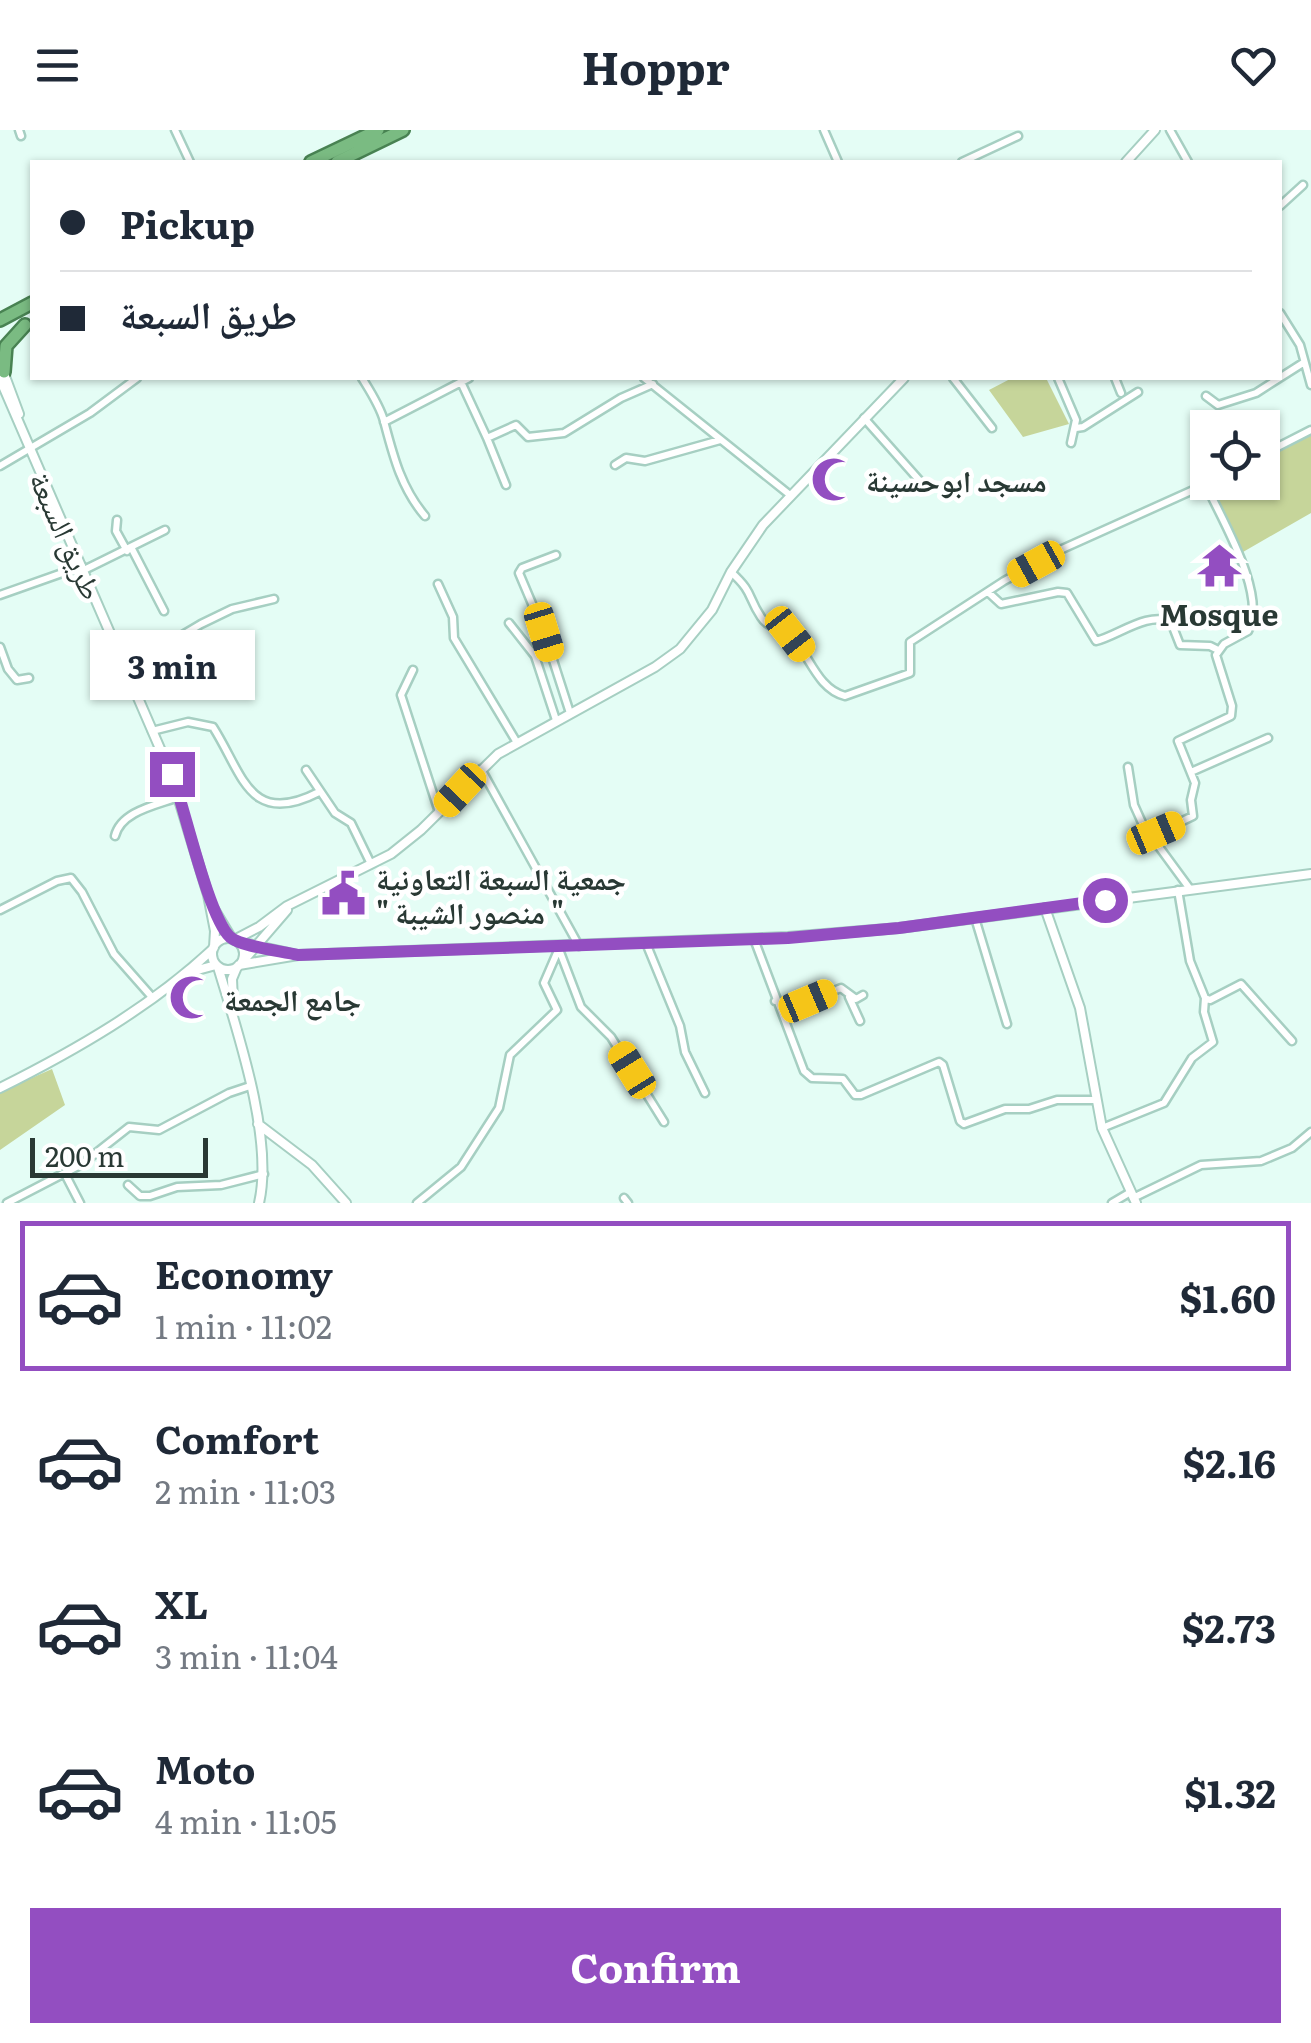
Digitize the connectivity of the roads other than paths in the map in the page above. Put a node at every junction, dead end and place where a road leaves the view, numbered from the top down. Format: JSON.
{"nodes":[{"id":1,"x":174,"y":130,"type":"edge"},
{"id":2,"x":378,"y":130,"type":"edge"},
{"id":3,"x":403,"y":130,"type":"edge"},
{"id":4,"x":824,"y":130,"type":"edge"},
{"id":5,"x":1155,"y":130,"type":"edge"},
{"id":6,"x":1170,"y":130,"type":"edge"},
{"id":7,"x":1018,"y":136,"type":"dead end"},
{"id":8,"x":189,"y":160,"type":"edge"},
{"id":9,"x":319,"y":160,"type":"edge"},
{"id":10,"x":341,"y":160,"type":"edge"},
{"id":11,"x":837,"y":160,"type":"edge"},
{"id":12,"x":966,"y":160,"type":"edge"},
{"id":13,"x":1128,"y":160,"type":"edge"},
{"id":14,"x":1187,"y":160,"type":"edge"},
{"id":15,"x":1303,"y":185,"type":"dead end"},
{"id":16,"x":1282,"y":204,"type":"edge"},
{"id":17,"x":30,"y":304,"type":"edge"},
{"id":18,"x":4,"y":316,"type":"edge"},
{"id":19,"x":1282,"y":316,"type":"edge"},
{"id":20,"x":29,"y":323,"type":"edge"},
{"id":21,"x":0,"y":338,"type":"edge"},
{"id":22,"x":1306,"y":367,"type":"edge"},
{"id":23,"x":1,"y":372,"type":"edge"},
{"id":24,"x":1282,"y":379,"type":"edge"},
{"id":25,"x":134,"y":380,"type":"edge"},
{"id":26,"x":363,"y":380,"type":"edge"},
{"id":27,"x":465,"y":380,"type":"edge"},
{"id":28,"x":647,"y":380,"type":"edge"},
{"id":29,"x":902,"y":380,"type":"edge"},
{"id":30,"x":955,"y":380,"type":"edge"},
{"id":31,"x":1059,"y":380,"type":"edge"},
{"id":32,"x":1115,"y":380,"type":"edge"},
{"id":33,"x":1281,"y":380,"type":"edge"},
{"id":34,"x":653,"y":384,"type":"junction"},
{"id":35,"x":1311,"y":385,"type":"edge"},
{"id":36,"x":1138,"y":392,"type":"dead end"},
{"id":37,"x":1122,"y":393,"type":"dead end"},
{"id":38,"x":1206,"y":396,"type":"dead end"},
{"id":39,"x":864,"y":418,"type":"junction"},
{"id":40,"x":384,"y":422,"type":"junction"},
{"id":41,"x":992,"y":428,"type":"dead end"},
{"id":42,"x":1076,"y":428,"type":"junction"},
{"id":43,"x":1311,"y":430,"type":"edge"},
{"id":44,"x":486,"y":438,"type":"junction"},
{"id":45,"x":722,"y":440,"type":"junction"},
{"id":46,"x":1072,"y":442,"type":"dead end"},
{"id":47,"x":1280,"y":446,"type":"edge"},
{"id":48,"x":32,"y":452,"type":"junction"},
{"id":49,"x":614,"y":465,"type":"dead end"},
{"id":50,"x":0,"y":466,"type":"edge"},
{"id":51,"x":919,"y":480,"type":"dead end"},
{"id":52,"x":506,"y":485,"type":"dead end"},
{"id":53,"x":1190,"y":492,"type":"edge"},
{"id":54,"x":790,"y":496,"type":"junction"},
{"id":55,"x":1215,"y":500,"type":"edge"},
{"id":56,"x":425,"y":516,"type":"dead end"},
{"id":57,"x":117,"y":520,"type":"dead end"},
{"id":58,"x":165,"y":530,"type":"dead end"},
{"id":59,"x":130,"y":550,"type":"junction"},
{"id":60,"x":556,"y":556,"type":"dead end"},
{"id":61,"x":83,"y":568,"type":"junction"},
{"id":62,"x":731,"y":572,"type":"junction"},
{"id":63,"x":438,"y":584,"type":"dead end"},
{"id":64,"x":988,"y":592,"type":"junction"},
{"id":65,"x":0,"y":595,"type":"edge"},
{"id":66,"x":274,"y":599,"type":"dead end"},
{"id":67,"x":164,"y":611,"type":"dead end"},
{"id":68,"x":510,"y":622,"type":"dead end"},
{"id":69,"x":0,"y":647,"type":"edge"},
{"id":70,"x":170,"y":650,"type":"junction"},
{"id":71,"x":1218,"y":650,"type":"junction"},
{"id":72,"x":210,"y":659,"type":"dead end"},
{"id":73,"x":413,"y":670,"type":"dead end"},
{"id":74,"x":29,"y":678,"type":"dead end"},
{"id":75,"x":130,"y":679,"type":"junction"},
{"id":76,"x":570,"y":712,"type":"junction"},
{"id":77,"x":556,"y":720,"type":"junction"},
{"id":78,"x":152,"y":731,"type":"junction"},
{"id":79,"x":1268,"y":738,"type":"dead end"},
{"id":80,"x":516,"y":741,"type":"junction"},
{"id":81,"x":1128,"y":767,"type":"dead end"},
{"id":82,"x":480,"y":768,"type":"junction"},
{"id":83,"x":306,"y":770,"type":"dead end"},
{"id":84,"x":1190,"y":772,"type":"junction"},
{"id":85,"x":319,"y":792,"type":"junction"},
{"id":86,"x":180,"y":796,"type":"junction"},
{"id":87,"x":439,"y":812,"type":"junction"},
{"id":88,"x":116,"y":836,"type":"dead end"},
{"id":89,"x":1151,"y":836,"type":"junction"},
{"id":90,"x":371,"y":866,"type":"junction"},
{"id":91,"x":1311,"y":874,"type":"edge"},
{"id":92,"x":1190,"y":889,"type":"junction"},
{"id":93,"x":1178,"y":890,"type":"junction"},
{"id":94,"x":208,"y":895,"type":"junction"},
{"id":95,"x":295,"y":902,"type":"junction"},
{"id":96,"x":1045,"y":908,"type":"junction"},
{"id":97,"x":0,"y":910,"type":"edge"},
{"id":98,"x":975,"y":918,"type":"junction"},
{"id":99,"x":754,"y":939,"type":"junction"},
{"id":100,"x":234,"y":940,"type":"junction"},
{"id":101,"x":646,"y":943,"type":"junction"},
{"id":102,"x":256,"y":945,"type":"junction"},
{"id":103,"x":578,"y":946,"type":"junction"},
{"id":104,"x":213,"y":948,"type":"junction"},
{"id":105,"x":560,"y":948,"type":"junction"},
{"id":106,"x":298,"y":955,"type":"junction"},
{"id":107,"x":239,"y":965,"type":"junction"},
{"id":108,"x":217,"y":966,"type":"junction"},
{"id":109,"x":185,"y":973,"type":"junction"},
{"id":110,"x":863,"y":995,"type":"dead end"},
{"id":111,"x":152,"y":996,"type":"junction"},
{"id":112,"x":848,"y":996,"type":"junction"},
{"id":113,"x":1204,"y":998,"type":"junction"},
{"id":114,"x":775,"y":1001,"type":"junction"},
{"id":115,"x":234,"y":1016,"type":"junction"},
{"id":116,"x":860,"y":1021,"type":"dead end"},
{"id":117,"x":1007,"y":1024,"type":"dead end"},
{"id":118,"x":1292,"y":1041,"type":"dead end"},
{"id":119,"x":250,"y":1086,"type":"junction"},
{"id":120,"x":0,"y":1088,"type":"edge"},
{"id":121,"x":705,"y":1093,"type":"dead end"},
{"id":122,"x":1095,"y":1100,"type":"junction"},
{"id":123,"x":664,"y":1122,"type":"dead end"},
{"id":124,"x":258,"y":1124,"type":"junction"},
{"id":125,"x":1102,"y":1128,"type":"junction"},
{"id":126,"x":1311,"y":1132,"type":"edge"},
{"id":127,"x":65,"y":1174,"type":"junction"},
{"id":128,"x":264,"y":1174,"type":"junction"},
{"id":129,"x":128,"y":1185,"type":"dead end"},
{"id":130,"x":1133,"y":1198,"type":"edge"},
{"id":131,"x":344,"y":1200,"type":"edge"},
{"id":132,"x":7,"y":1203,"type":"edge"},
{"id":133,"x":80,"y":1203,"type":"edge"},
{"id":134,"x":259,"y":1203,"type":"edge"},
{"id":135,"x":354,"y":1203,"type":"edge"},
{"id":136,"x":417,"y":1203,"type":"edge"},
{"id":137,"x":1112,"y":1203,"type":"edge"}],
"edges":[{"from":1,"to":8,"type":"street"},
{"from":2,"to":9,"type":"highway"},
{"from":3,"to":10,"type":"highway"},
{"from":4,"to":11,"type":"street"},
{"from":5,"to":13,"type":"street"},
{"from":6,"to":14,"type":"street"},
{"from":7,"to":12,"type":"street"},
{"from":15,"to":16,"type":"street"},
{"from":17,"to":18,"type":"highway"},
{"from":19,"to":22,"type":"street"},
{"from":20,"to":21,"type":"highway"},
{"from":20,"to":23,"type":"highway"},
{"from":22,"to":24,"type":"street"},
{"from":22,"to":35,"type":"street"},
{"from":23,"to":48,"type":"street","name":"طريق السبعة"},
{"from":25,"to":48,"type":"street"},
{"from":26,"to":40,"type":"street"},
{"from":27,"to":40,"type":"street"},
{"from":27,"to":44,"type":"street"},
{"from":28,"to":34,"type":"street"},
{"from":29,"to":39,"type":"street"},
{"from":30,"to":41,"type":"street"},
{"from":31,"to":42,"type":"street"},
{"from":32,"to":37,"type":"street"},
{"from":33,"to":38,"type":"street"},
{"from":34,"to":44,"type":"street"},
{"from":34,"to":45,"type":"street"},
{"from":36,"to":42,"type":"street"},
{"from":39,"to":51,"type":"street"},
{"from":39,"to":54,"type":"street"},
{"from":40,"to":56,"type":"street"},
{"from":42,"to":46,"type":"street"},
{"from":43,"to":47,"type":"street"},
{"from":44,"to":52,"type":"street"},
{"from":45,"to":49,"type":"street"},
{"from":45,"to":54,"type":"street"},
{"from":48,"to":50,"type":"street"},
{"from":48,"to":61,"type":"street","name":"طريق السبعة"},
{"from":53,"to":64,"type":"street"},
{"from":54,"to":62,"type":"street"},
{"from":55,"to":71,"type":"street"},
{"from":57,"to":59,"type":"street"},
{"from":58,"to":59,"type":"street"},
{"from":59,"to":61,"type":"street"},
{"from":59,"to":67,"type":"street"},
{"from":60,"to":76,"type":"street"},
{"from":61,"to":65,"type":"street"},
{"from":61,"to":75,"type":"street","name":"طريق السبعة"},
{"from":62,"to":64,"type":"street"},
{"from":62,"to":76,"type":"street"},
{"from":63,"to":80,"type":"street"},
{"from":64,"to":71,"type":"street"},
{"from":66,"to":70,"type":"street"},
{"from":68,"to":77,"type":"street"},
{"from":69,"to":74,"type":"street"},
{"from":70,"to":72,"type":"street"},
{"from":70,"to":75,"type":"street"},
{"from":71,"to":84,"type":"street"},
{"from":73,"to":87,"type":"street"},
{"from":75,"to":78,"type":"street","name":"طريق السبعة"},
{"from":76,"to":77,"type":"street"},
{"from":77,"to":80,"type":"street"},
{"from":78,"to":85,"type":"street"},
{"from":78,"to":86,"type":"street","name":"طريق السبعة"},
{"from":79,"to":84,"type":"street"},
{"from":80,"to":82,"type":"street"},
{"from":81,"to":89,"type":"street"},
{"from":82,"to":87,"type":"street"},
{"from":82,"to":103,"type":"street"},
{"from":83,"to":85,"type":"street"},
{"from":84,"to":89,"type":"street"},
{"from":85,"to":90,"type":"street"},
{"from":86,"to":88,"type":"street"},
{"from":86,"to":94,"type":"street","name":"طريق السبعة"},
{"from":87,"to":90,"type":"street"},
{"from":89,"to":92,"type":"street"},
{"from":90,"to":95,"type":"street"},
{"from":91,"to":92,"type":"street"},
{"from":92,"to":93,"type":"street"},
{"from":93,"to":96,"type":"street"},
{"from":93,"to":113,"type":"street"},
{"from":94,"to":100,"type":"street"},
{"from":94,"to":104,"type":"street"},
{"from":95,"to":100,"type":"street"},
{"from":95,"to":102,"type":"street"},
{"from":96,"to":98,"type":"street"},
{"from":96,"to":122,"type":"street"},
{"from":97,"to":111,"type":"street"},
{"from":98,"to":99,"type":"street"},
{"from":98,"to":117,"type":"street"},
{"from":99,"to":101,"type":"street"},
{"from":99,"to":114,"type":"street"},
{"from":100,"to":102,"type":"street"},
{"from":100,"to":104,"type":"street"},
{"from":100,"to":107,"type":"street"},
{"from":101,"to":103,"type":"street"},
{"from":101,"to":121,"type":"street"},
{"from":102,"to":106,"type":"street"},
{"from":102,"to":107,"type":"street"},
{"from":103,"to":105,"type":"street"},
{"from":104,"to":108,"type":"street"},
{"from":104,"to":109,"type":"street"},
{"from":105,"to":106,"type":"street"},
{"from":105,"to":123,"type":"street"},
{"from":105,"to":136,"type":"street"},
{"from":106,"to":107,"type":"street"},
{"from":107,"to":108,"type":"street"},
{"from":107,"to":115,"type":"street"},
{"from":108,"to":109,"type":"street"},
{"from":108,"to":115,"type":"street"},
{"from":109,"to":111,"type":"street"},
{"from":110,"to":112,"type":"street"},
{"from":111,"to":120,"type":"street"},
{"from":112,"to":114,"type":"street"},
{"from":112,"to":116,"type":"street"},
{"from":113,"to":118,"type":"street"},
{"from":113,"to":125,"type":"street"},
{"from":114,"to":122,"type":"street"},
{"from":115,"to":119,"type":"street"},
{"from":119,"to":124,"type":"street"},
{"from":119,"to":127,"type":"street"},
{"from":122,"to":125,"type":"street"},
{"from":124,"to":128,"type":"street"},
{"from":124,"to":131,"type":"street"},
{"from":125,"to":130,"type":"street"},
{"from":126,"to":130,"type":"street"},
{"from":127,"to":132,"type":"street"},
{"from":127,"to":133,"type":"street"},
{"from":128,"to":129,"type":"street"},
{"from":128,"to":134,"type":"street"},
{"from":130,"to":137,"type":"street"},
{"from":131,"to":135,"type":"street"}]}
